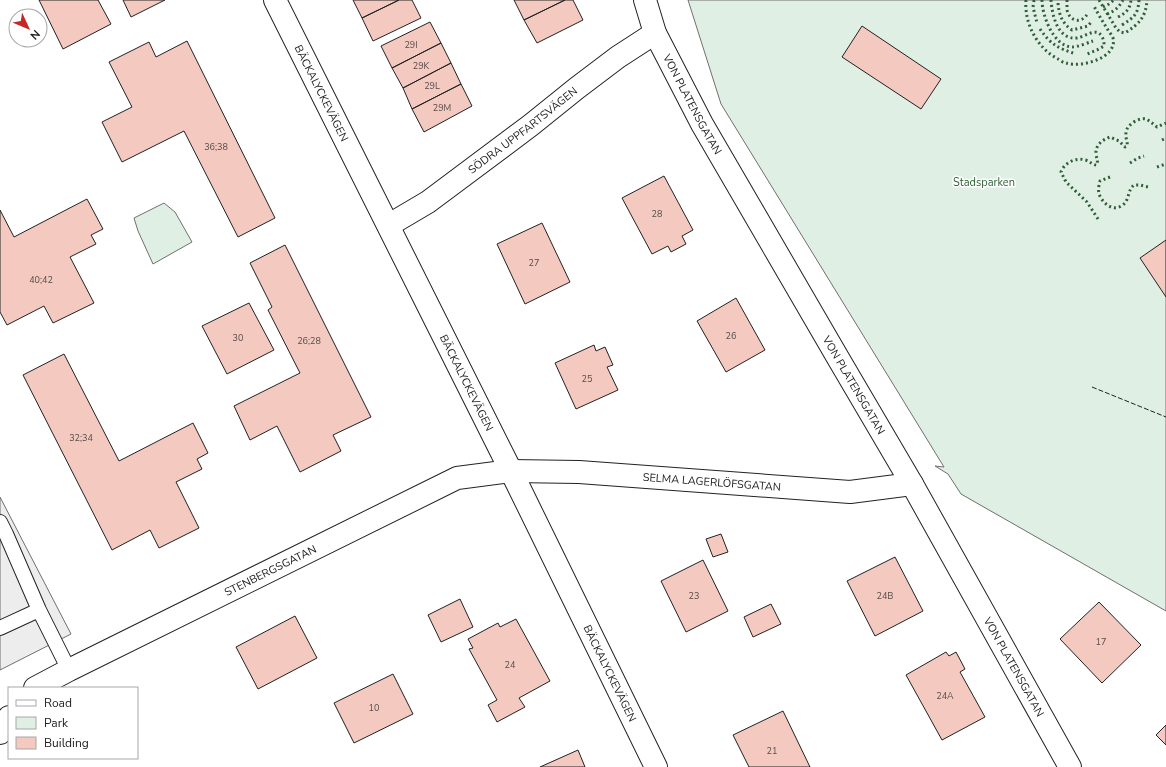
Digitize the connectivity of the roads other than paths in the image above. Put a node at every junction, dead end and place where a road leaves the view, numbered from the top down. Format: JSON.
{"nodes":[{"id":1,"x":275,"y":0,"type":"edge"},
{"id":2,"x":645,"y":0,"type":"edge"},
{"id":3,"x":655,"y":33,"type":"junction"},
{"id":4,"x":389,"y":225,"type":"junction"},
{"id":5,"x":511,"y":471,"type":"junction"},
{"id":6,"x":912,"y":484,"type":"junction"},
{"id":7,"x":0,"y":522,"type":"edge"},
{"id":8,"x":39,"y":610,"type":"junction"},
{"id":9,"x":0,"y":628,"type":"edge"},
{"id":10,"x":69,"y":670,"type":"junction"},
{"id":11,"x":37,"y":687,"type":"edge"},
{"id":12,"x":8,"y":719,"type":"edge"},
{"id":13,"x":0,"y":733,"type":"edge"},
{"id":14,"x":656,"y":767,"type":"edge"},
{"id":15,"x":1070,"y":767,"type":"edge"}],
"edges":[{"from":1,"to":4,"type":"street","name":"BÄCKALYCKEVÄGEN"},
{"from":2,"to":3,"type":"street","name":"VON PLATENSGATAN"},
{"from":3,"to":4,"type":"street","name":"SÖDRA UPPFARTSVÄGEN"},
{"from":3,"to":6,"type":"street","name":"VON PLATENSGATAN"},
{"from":4,"to":5,"type":"street","name":"BÄCKALYCKEVÄGEN"},
{"from":5,"to":6,"type":"street","name":"SELMA LAGERLÖFSGATAN"},
{"from":5,"to":10,"type":"street","name":"STENBERGSGATAN"},
{"from":5,"to":14,"type":"street","name":"BÄCKALYCKEVÄGEN"},
{"from":6,"to":15,"type":"street","name":"VON PLATENSGATAN"},
{"from":7,"to":8,"type":"lane"},
{"from":8,"to":9,"type":"lane"},
{"from":8,"to":10,"type":"lane"},
{"from":10,"to":11,"type":"street","name":"STENBERGSGATAN"},
{"from":12,"to":13,"type":"street"}]}
